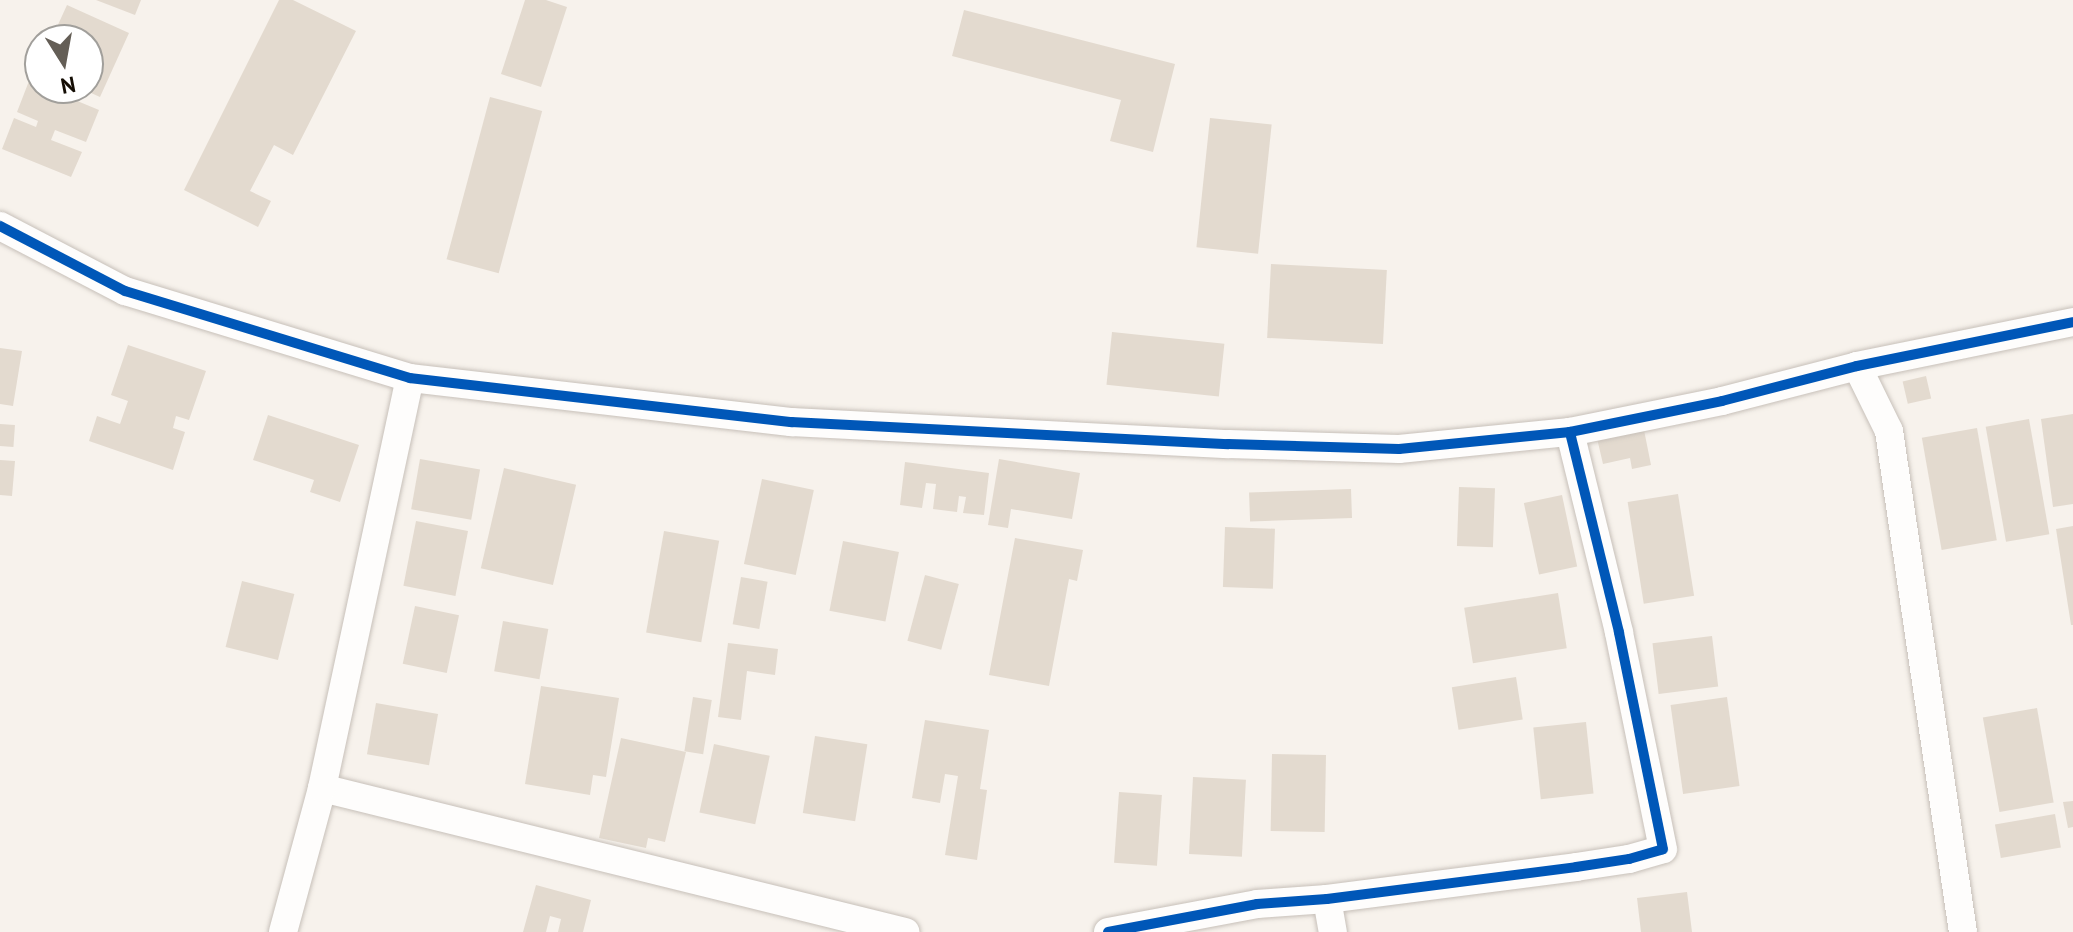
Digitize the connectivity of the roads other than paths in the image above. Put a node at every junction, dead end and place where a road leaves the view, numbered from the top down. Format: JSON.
{"nodes":[{"id":1,"x":0,"y":226,"type":"edge"},
{"id":2,"x":2073,"y":322,"type":"edge"},
{"id":3,"x":1857,"y":366,"type":"junction"},
{"id":4,"x":410,"y":378,"type":"junction"},
{"id":5,"x":1570,"y":432,"type":"junction"},
{"id":6,"x":322,"y":788,"type":"junction"},
{"id":7,"x":1327,"y":899,"type":"junction"},
{"id":8,"x":283,"y":932,"type":"edge"},
{"id":9,"x":905,"y":932,"type":"edge"},
{"id":10,"x":1108,"y":932,"type":"edge"},
{"id":11,"x":1333,"y":932,"type":"edge"},
{"id":12,"x":1963,"y":932,"type":"edge"}],
"edges":[{"from":1,"to":4,"type":"street"},
{"from":2,"to":3,"type":"street"},
{"from":3,"to":5,"type":"street"},
{"from":3,"to":12,"type":"street"},
{"from":4,"to":5,"type":"street"},
{"from":4,"to":6,"type":"street"},
{"from":5,"to":7,"type":"street"},
{"from":6,"to":8,"type":"street"},
{"from":6,"to":9,"type":"street"},
{"from":7,"to":10,"type":"street"},
{"from":7,"to":11,"type":"street"}]}
